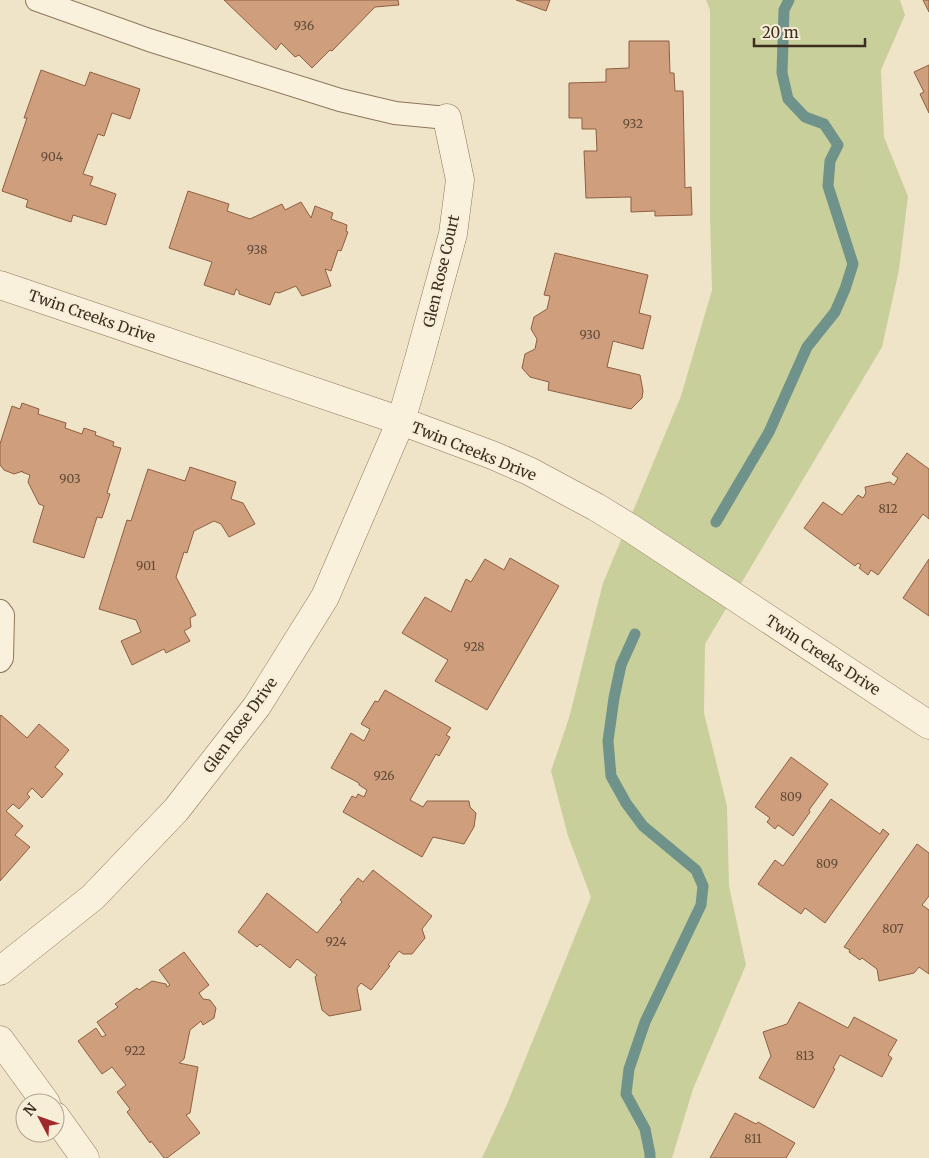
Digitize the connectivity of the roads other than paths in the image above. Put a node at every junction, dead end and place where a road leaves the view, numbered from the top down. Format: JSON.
{"nodes":[{"id":1,"x":37,"y":0,"type":"edge"},
{"id":2,"x":447,"y":118,"type":"joint"},
{"id":3,"x":0,"y":284,"type":"edge"},
{"id":4,"x":401,"y":421,"type":"junction"},
{"id":5,"x":0,"y":611,"type":"edge"},
{"id":6,"x":0,"y":661,"type":"edge"},
{"id":7,"x":929,"y":725,"type":"edge"},
{"id":8,"x":0,"y":971,"type":"edge"},
{"id":9,"x":0,"y":1040,"type":"edge"},
{"id":10,"x":39,"y":1093,"type":"edge"},
{"id":11,"x":65,"y":1130,"type":"edge"},
{"id":12,"x":85,"y":1158,"type":"edge"}],
"edges":[{"from":1,"to":2,"type":"lane"},
{"from":2,"to":4,"type":"street","name":"Glen Rose Court"},
{"from":3,"to":4,"type":"street","name":"Twin Creeks Drive"},
{"from":4,"to":7,"type":"street","name":"Twin Creeks Drive"},
{"from":4,"to":8,"type":"street","name":"Glen Rose Drive"},
{"from":5,"to":6,"type":"lane"},
{"from":9,"to":10,"type":"street"},
{"from":11,"to":12,"type":"street"}]}
